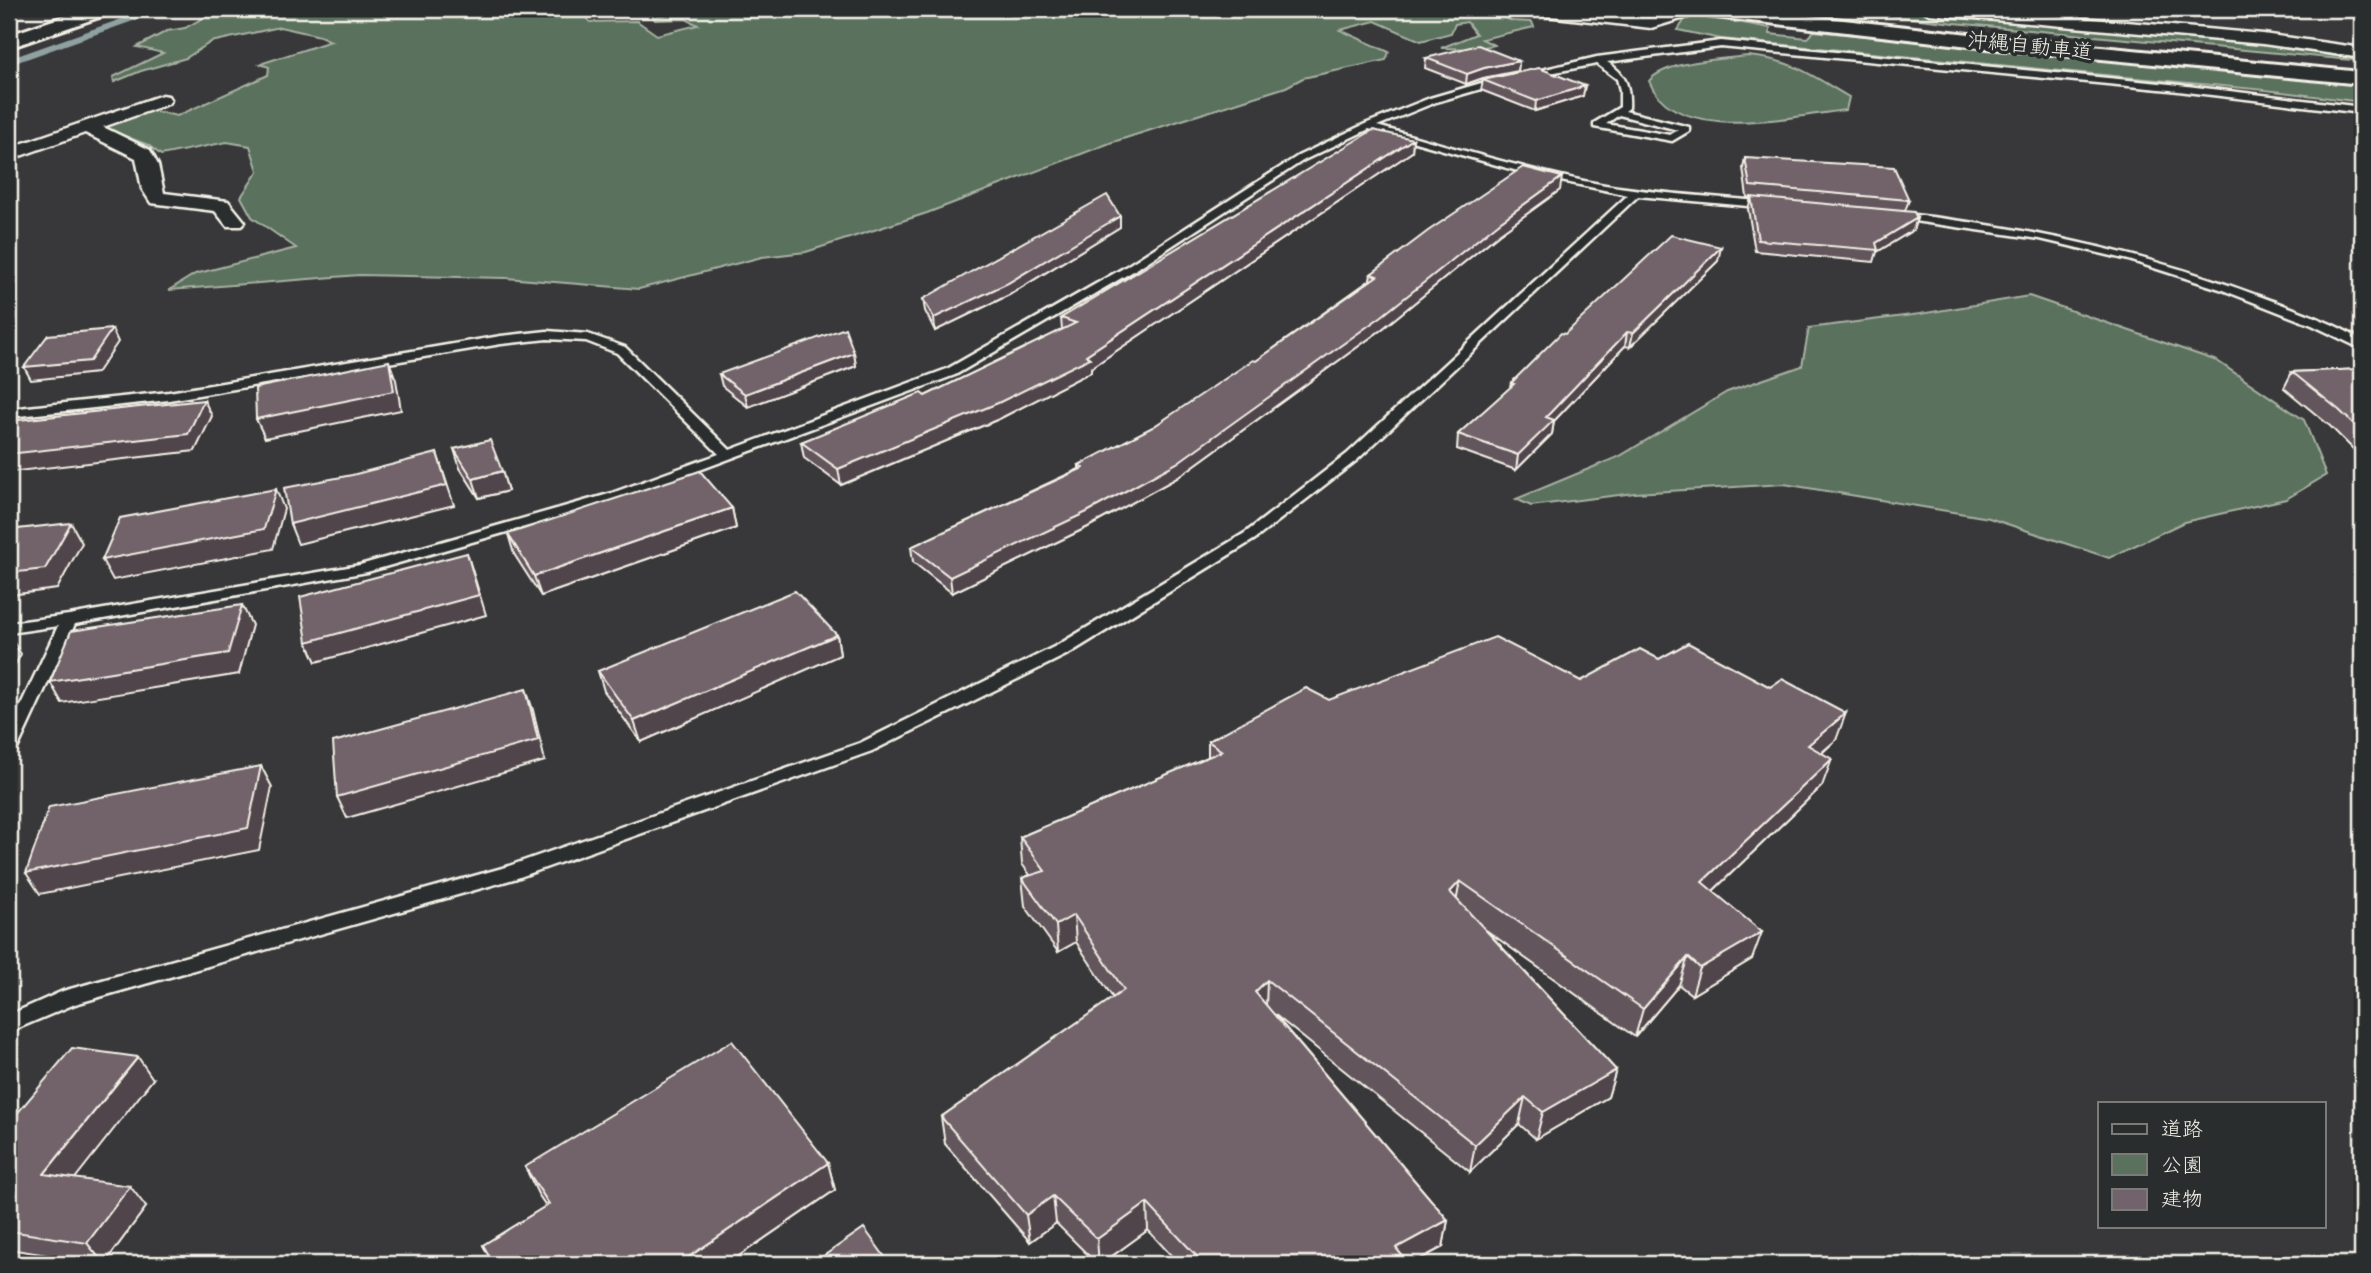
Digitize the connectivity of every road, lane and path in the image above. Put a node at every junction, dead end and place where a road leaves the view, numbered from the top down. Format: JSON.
{"nodes":[{"id":1,"x":71,"y":9,"type":"edge"},
{"id":2,"x":104,"y":9,"type":"edge"},
{"id":3,"x":1530,"y":9,"type":"edge"},
{"id":4,"x":1789,"y":9,"type":"edge"},
{"id":5,"x":1929,"y":9,"type":"edge"},
{"id":6,"x":1691,"y":11,"type":"edge"},
{"id":7,"x":2040,"y":14,"type":"edge"},
{"id":8,"x":9,"y":30,"type":"edge"},
{"id":9,"x":9,"y":42,"type":"edge"},
{"id":10,"x":2362,"y":53,"type":"edge"},
{"id":11,"x":1597,"y":60,"type":"junction"},
{"id":12,"x":2362,"y":65,"type":"edge"},
{"id":13,"x":2362,"y":78,"type":"edge"},
{"id":14,"x":162,"y":100,"type":"dead end"},
{"id":15,"x":2362,"y":110,"type":"edge"},
{"id":16,"x":1618,"y":112,"type":"junction"},
{"id":17,"x":1368,"y":126,"type":"junction"},
{"id":18,"x":87,"y":127,"type":"junction"},
{"id":19,"x":9,"y":154,"type":"edge"},
{"id":20,"x":1636,"y":192,"type":"junction"},
{"id":21,"x":1782,"y":206,"type":"edge"},
{"id":22,"x":1888,"y":215,"type":"edge"},
{"id":23,"x":234,"y":222,"type":"dead end"},
{"id":24,"x":2356,"y":336,"type":"edge"},
{"id":25,"x":2362,"y":345,"type":"edge"},
{"id":26,"x":9,"y":413,"type":"edge"},
{"id":27,"x":728,"y":455,"type":"junction"},
{"id":28,"x":69,"y":620,"type":"junction"},
{"id":29,"x":9,"y":628,"type":"edge"},
{"id":30,"x":9,"y":747,"type":"edge"},
{"id":31,"x":9,"y":1024,"type":"edge"}],
"edges":[{"from":1,"to":8,"type":"highway"},
{"from":2,"to":9,"type":"highway"},
{"from":3,"to":6,"type":"street"},
{"from":4,"to":12,"type":"highway","name":"沖縄自動車道"},
{"from":5,"to":7,"type":"street"},
{"from":6,"to":13,"type":"highway","name":"沖縄自動車道"},
{"from":7,"to":10,"type":"street"},
{"from":11,"to":15,"type":"lane"},
{"from":11,"to":16,"type":"lane"},
{"from":11,"to":17,"type":"lane"},
{"from":14,"to":18,"type":"street"},
{"from":16,"to":16,"type":"lane"},
{"from":17,"to":20,"type":"lane"},
{"from":17,"to":27,"type":"lane"},
{"from":18,"to":19,"type":"street"},
{"from":18,"to":23,"type":"street"},
{"from":20,"to":21,"type":"lane"},
{"from":20,"to":31,"type":"lane"},
{"from":22,"to":24,"type":"lane"},
{"from":24,"to":25,"type":"lane"},
{"from":26,"to":27,"type":"lane"},
{"from":27,"to":28,"type":"lane"},
{"from":28,"to":29,"type":"lane"},
{"from":28,"to":30,"type":"lane"}]}
